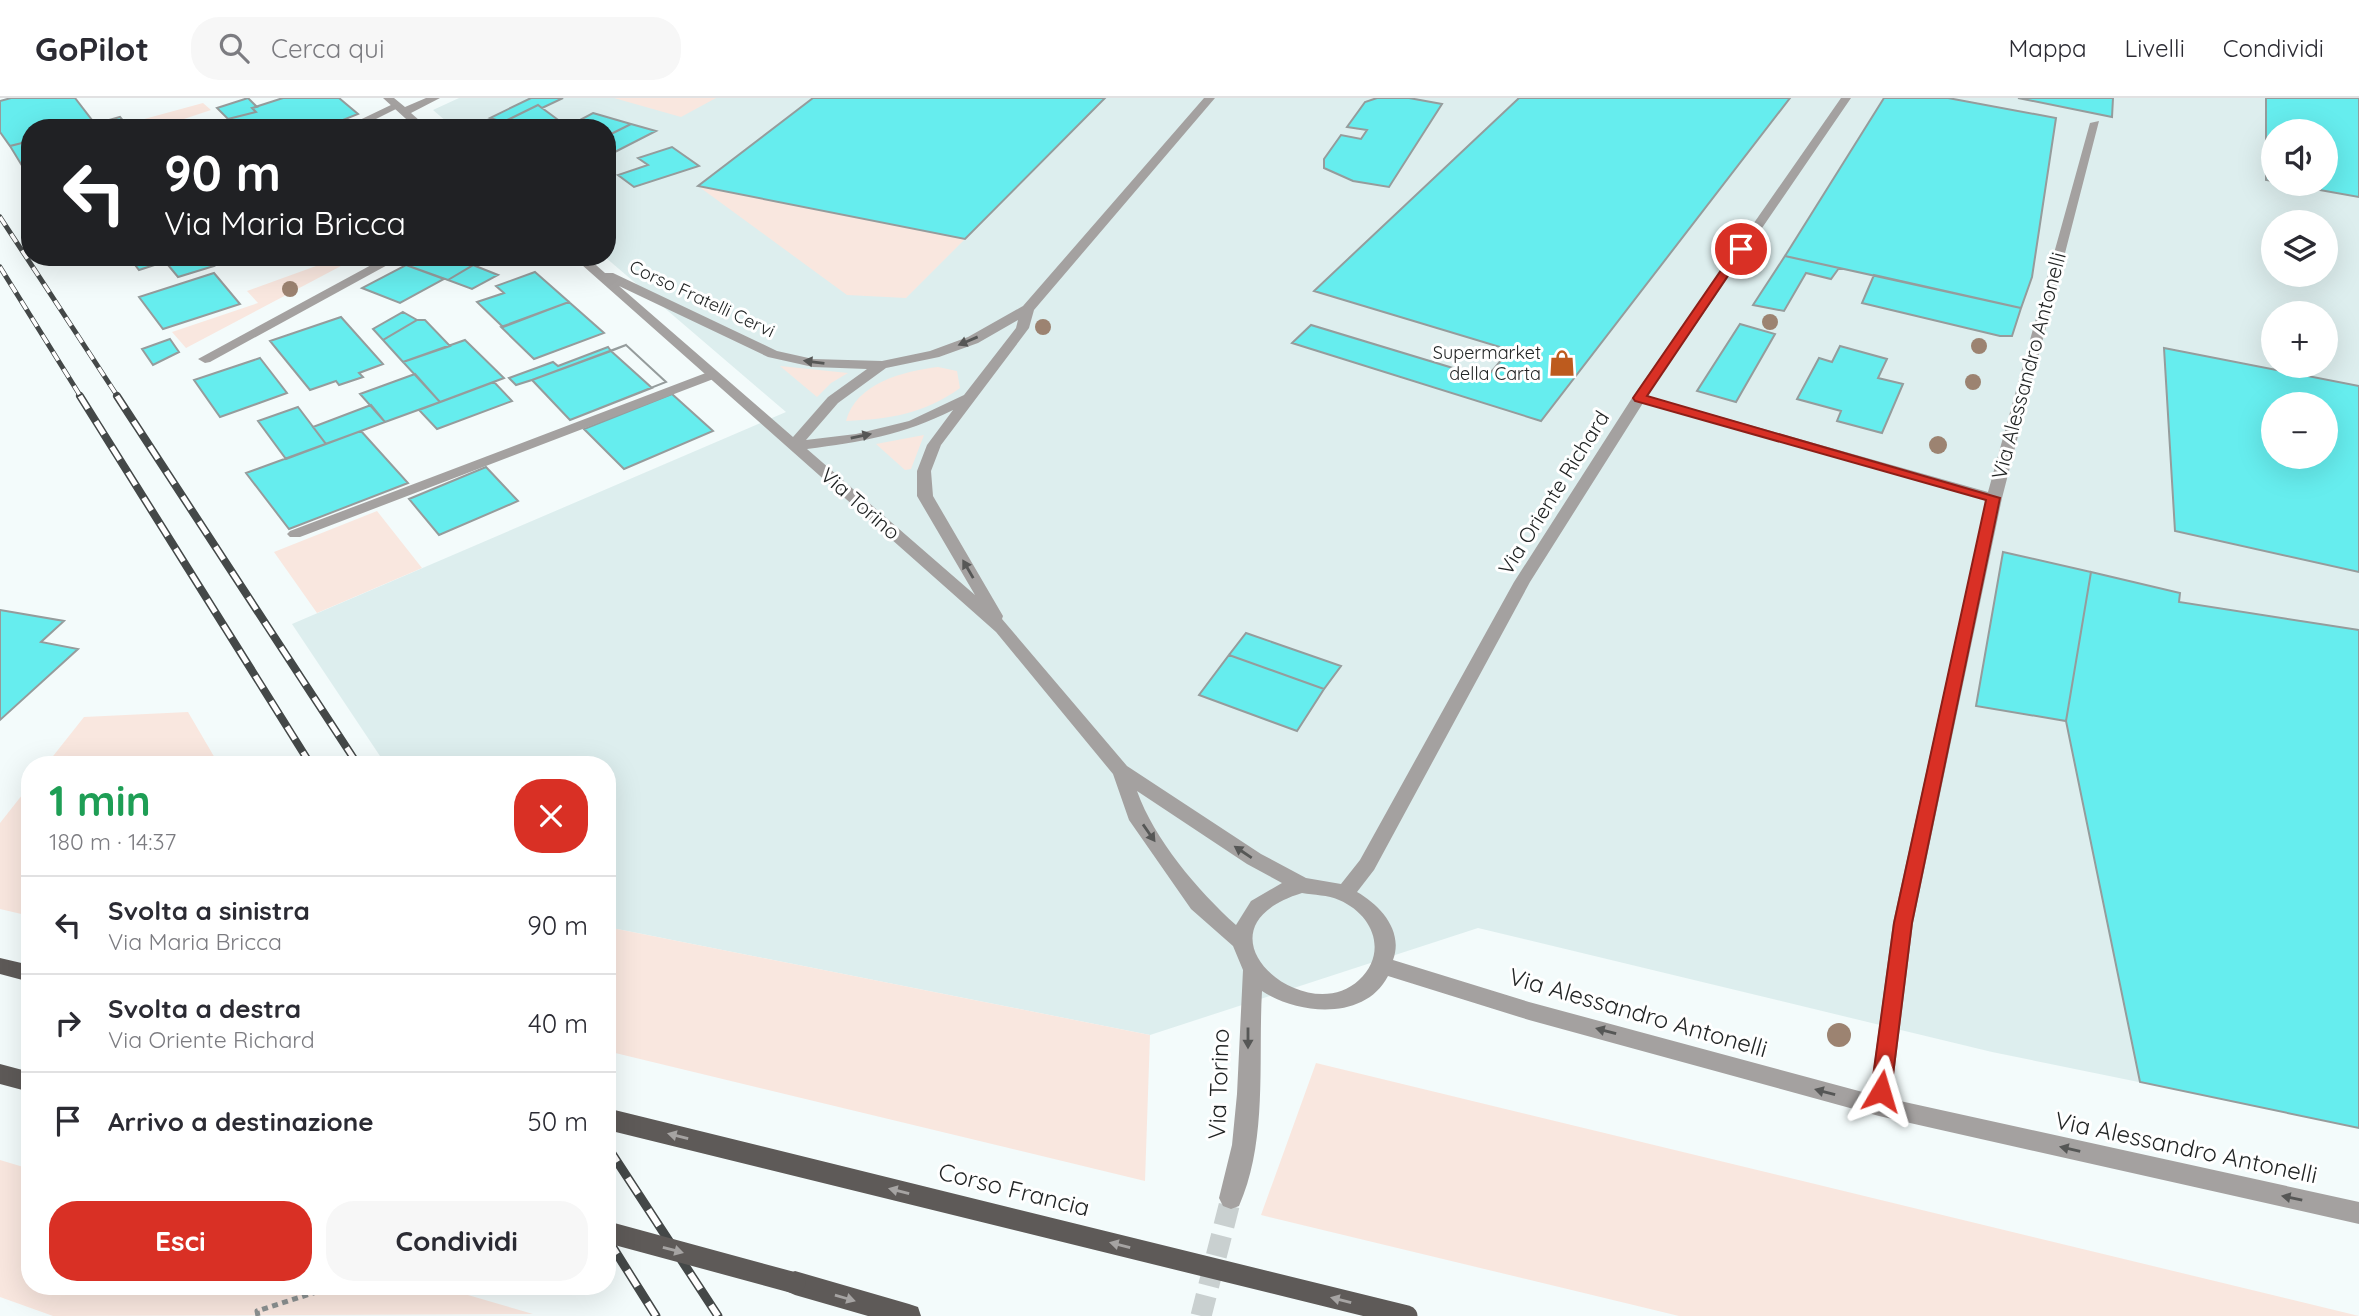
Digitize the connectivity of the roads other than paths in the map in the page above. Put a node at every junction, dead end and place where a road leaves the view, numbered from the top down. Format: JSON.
{"nodes":[{"id":1,"x":388,"y":98,"type":"edge"},
{"id":2,"x":435,"y":98,"type":"edge"},
{"id":3,"x":1210,"y":98,"type":"edge"},
{"id":4,"x":1846,"y":98,"type":"edge"},
{"id":5,"x":401,"y":109,"type":"junction"},
{"id":6,"x":373,"y":119,"type":"edge"},
{"id":7,"x":413,"y":119,"type":"edge"},
{"id":8,"x":2095,"y":123,"type":"dead end"},
{"id":9,"x":379,"y":266,"type":"edge"},
{"id":10,"x":590,"y":267,"type":"joint"},
{"id":11,"x":1028,"y":309,"type":"junction"},
{"id":12,"x":205,"y":359,"type":"dead end"},
{"id":13,"x":882,"y":365,"type":"junction"},
{"id":14,"x":711,"y":375,"type":"junction"},
{"id":15,"x":968,"y":397,"type":"junction"},
{"id":16,"x":1639,"y":398,"type":"junction"},
{"id":17,"x":793,"y":446,"type":"junction"},
{"id":18,"x":1994,"y":498,"type":"junction"},
{"id":19,"x":295,"y":534,"type":"dead end"},
{"id":20,"x":1002,"y":628,"type":"junction"},
{"id":21,"x":1121,"y":771,"type":"junction"},
{"id":22,"x":1302,"y":885,"type":"junction"},
{"id":23,"x":1346,"y":892,"type":"junction"},
{"id":24,"x":1243,"y":943,"type":"junction"},
{"id":25,"x":0,"y":966,"type":"edge"},
{"id":26,"x":1384,"y":966,"type":"junction"},
{"id":27,"x":1254,"y":970,"type":"junction"},
{"id":28,"x":21,"y":972,"type":"edge"},
{"id":29,"x":0,"y":1074,"type":"edge"},
{"id":30,"x":21,"y":1080,"type":"edge"},
{"id":31,"x":1879,"y":1106,"type":"junction"},
{"id":32,"x":616,"y":1121,"type":"edge"},
{"id":33,"x":1231,"y":1198,"type":"tunnel mouth"},
{"id":34,"x":2359,"y":1213,"type":"edge"},
{"id":35,"x":616,"y":1235,"type":"edge"},
{"id":36,"x":909,"y":1316,"type":"edge"},
{"id":37,"x":1407,"y":1316,"type":"edge"}],
"edges":[{"from":1,"to":5,"type":"street"},
{"from":2,"to":5,"type":"street"},
{"from":3,"to":11,"type":"street","name":"Corso Fratelli Cervi"},
{"from":4,"to":16,"type":"street","name":"Via Oriente Richard"},
{"from":5,"to":6,"type":"street"},
{"from":5,"to":7,"type":"street"},
{"from":8,"to":18,"type":"street","name":"Via Alessandro Antonelli"},
{"from":9,"to":12,"type":"street"},
{"from":13,"to":10,"type":"street","name":"Corso Fratelli Cervi","one_way":true},
{"from":10,"to":14,"type":"street","name":"Via Torino"},
{"from":11,"to":13,"type":"street","name":"Corso Fratelli Cervi","one_way":true},
{"from":11,"to":15,"type":"street","name":"Corso Fratelli Cervi"},
{"from":13,"to":17,"type":"street","name":"Corso Fratelli Cervi"},
{"from":14,"to":17,"type":"street","name":"Via Torino"},
{"from":14,"to":19,"type":"street"},
{"from":17,"to":15,"type":"street","name":"Corso Fratelli Cervi","one_way":true},
{"from":20,"to":15,"type":"street","name":"Corso Fratelli Cervi","one_way":true},
{"from":16,"to":18,"type":"street"},
{"from":16,"to":23,"type":"street","name":"Via Oriente Richard"},
{"from":17,"to":20,"type":"street","name":"Via Torino"},
{"from":18,"to":31,"type":"street","name":"Via Alessandro Antonelli"},
{"from":20,"to":21,"type":"street","name":"Via Torino"},
{"from":22,"to":21,"type":"street","name":"Via Torino","one_way":true},
{"from":21,"to":24,"type":"street","name":"Via Torino","one_way":true},
{"from":22,"to":23,"type":"street","name":"Via Torino"},
{"from":22,"to":24,"type":"street"},
{"from":23,"to":26,"type":"street","name":"Via Torino"},
{"from":24,"to":27,"type":"street","name":"Via Torino"},
{"from":25,"to":28,"type":"main road"},
{"from":26,"to":27,"type":"street","name":"Via Torino"},
{"from":31,"to":26,"type":"street","name":"Via Alessandro Antonelli","one_way":true},
{"from":27,"to":33,"type":"street","name":"Via Torino","one_way":true},
{"from":29,"to":30,"type":"main road"},
{"from":34,"to":31,"type":"street","name":"Via Alessandro Antonelli","one_way":true},
{"from":37,"to":32,"type":"main road","name":"Corso Francia","one_way":true,"bridge":true},
{"from":35,"to":36,"type":"main road","one_way":true,"bridge":true}]}
